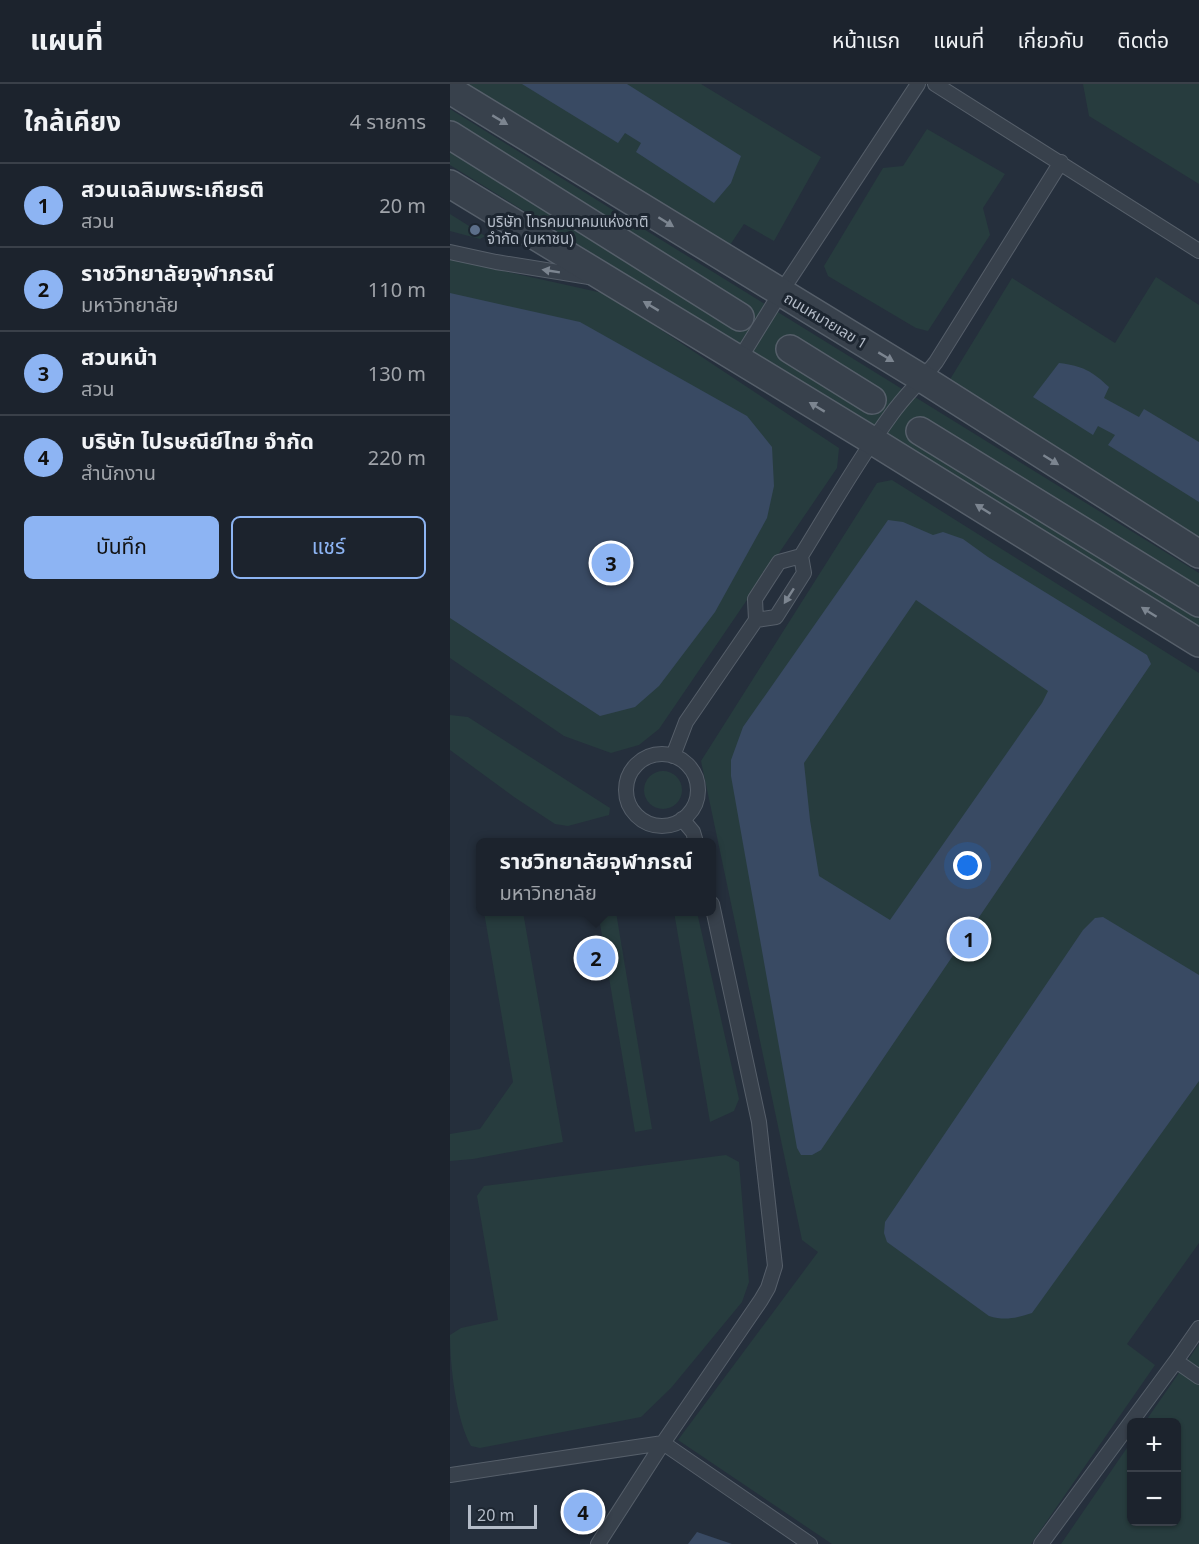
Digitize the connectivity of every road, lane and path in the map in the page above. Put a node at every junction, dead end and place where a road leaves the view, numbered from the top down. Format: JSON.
{"nodes":[{"id":1,"x":918,"y":84,"type":"edge"},
{"id":2,"x":935,"y":84,"type":"edge"},
{"id":3,"x":450,"y":90,"type":"edge"},
{"id":4,"x":450,"y":135,"type":"edge"},
{"id":5,"x":1061,"y":162,"type":"junction"},
{"id":6,"x":450,"y":184,"type":"edge"},
{"id":7,"x":1199,"y":251,"type":"edge"},
{"id":8,"x":450,"y":252,"type":"edge"},
{"id":9,"x":608,"y":280,"type":"junction"},
{"id":10,"x":781,"y":292,"type":"junction"},
{"id":11,"x":740,"y":317,"type":"dead end"},
{"id":12,"x":790,"y":349,"type":"dead end"},
{"id":13,"x":739,"y":360,"type":"junction"},
{"id":14,"x":923,"y":379,"type":"junction"},
{"id":15,"x":872,"y":400,"type":"dead end"},
{"id":16,"x":920,"y":431,"type":"dead end"},
{"id":17,"x":873,"y":441,"type":"junction"},
{"id":18,"x":1199,"y":554,"type":"edge"},
{"id":19,"x":801,"y":556,"type":"junction"},
{"id":20,"x":1199,"y":603,"type":"edge"},
{"id":21,"x":756,"y":620,"type":"junction"},
{"id":22,"x":1199,"y":643,"type":"edge"},
{"id":23,"x":673,"y":756,"type":"junction"},
{"id":24,"x":682,"y":819,"type":"junction"},
{"id":25,"x":695,"y":838,"type":"edge"},
{"id":26,"x":714,"y":916,"type":"edge"},
{"id":27,"x":1199,"y":1328,"type":"edge"},
{"id":28,"x":1176,"y":1361,"type":"junction"},
{"id":29,"x":1199,"y":1377,"type":"edge"},
{"id":30,"x":663,"y":1443,"type":"junction"},
{"id":31,"x":450,"y":1475,"type":"edge"},
{"id":32,"x":598,"y":1544,"type":"edge"},
{"id":33,"x":810,"y":1544,"type":"edge"},
{"id":34,"x":1041,"y":1544,"type":"edge"}],
"edges":[{"from":1,"to":10,"type":"lane"},
{"from":2,"to":5,"type":"lane"},
{"from":3,"to":10,"type":"street","name":"ถนนหมายเลข 1","one_way":true},
{"from":4,"to":11,"type":"street"},
{"from":5,"to":7,"type":"lane"},
{"from":5,"to":14,"type":"lane"},
{"from":6,"to":9,"type":"street"},
{"from":9,"to":8,"type":"lane","one_way":true},
{"from":13,"to":9,"type":"street","one_way":true},
{"from":10,"to":13,"type":"lane"},
{"from":10,"to":14,"type":"street","name":"ถนนหมายเลข 1","one_way":true},
{"from":12,"to":15,"type":"street"},
{"from":17,"to":13,"type":"street","one_way":true},
{"from":14,"to":17,"type":"lane"},
{"from":14,"to":18,"type":"street","name":"ถนนหมายเลข 1","one_way":true},
{"from":16,"to":20,"type":"street"},
{"from":17,"to":19,"type":"lane"},
{"from":22,"to":17,"type":"street","one_way":true},
{"from":19,"to":21,"type":"lane"},
{"from":19,"to":21,"type":"lane","one_way":true},
{"from":21,"to":23,"type":"lane"},
{"from":23,"to":24,"type":"lane"},
{"from":23,"to":24,"type":"lane"},
{"from":24,"to":25,"type":"lane"},
{"from":26,"to":30,"type":"lane"},
{"from":27,"to":28,"type":"lane"},
{"from":28,"to":29,"type":"lane"},
{"from":28,"to":34,"type":"lane"},
{"from":30,"to":31,"type":"lane"},
{"from":30,"to":32,"type":"lane"},
{"from":30,"to":33,"type":"lane"}]}
